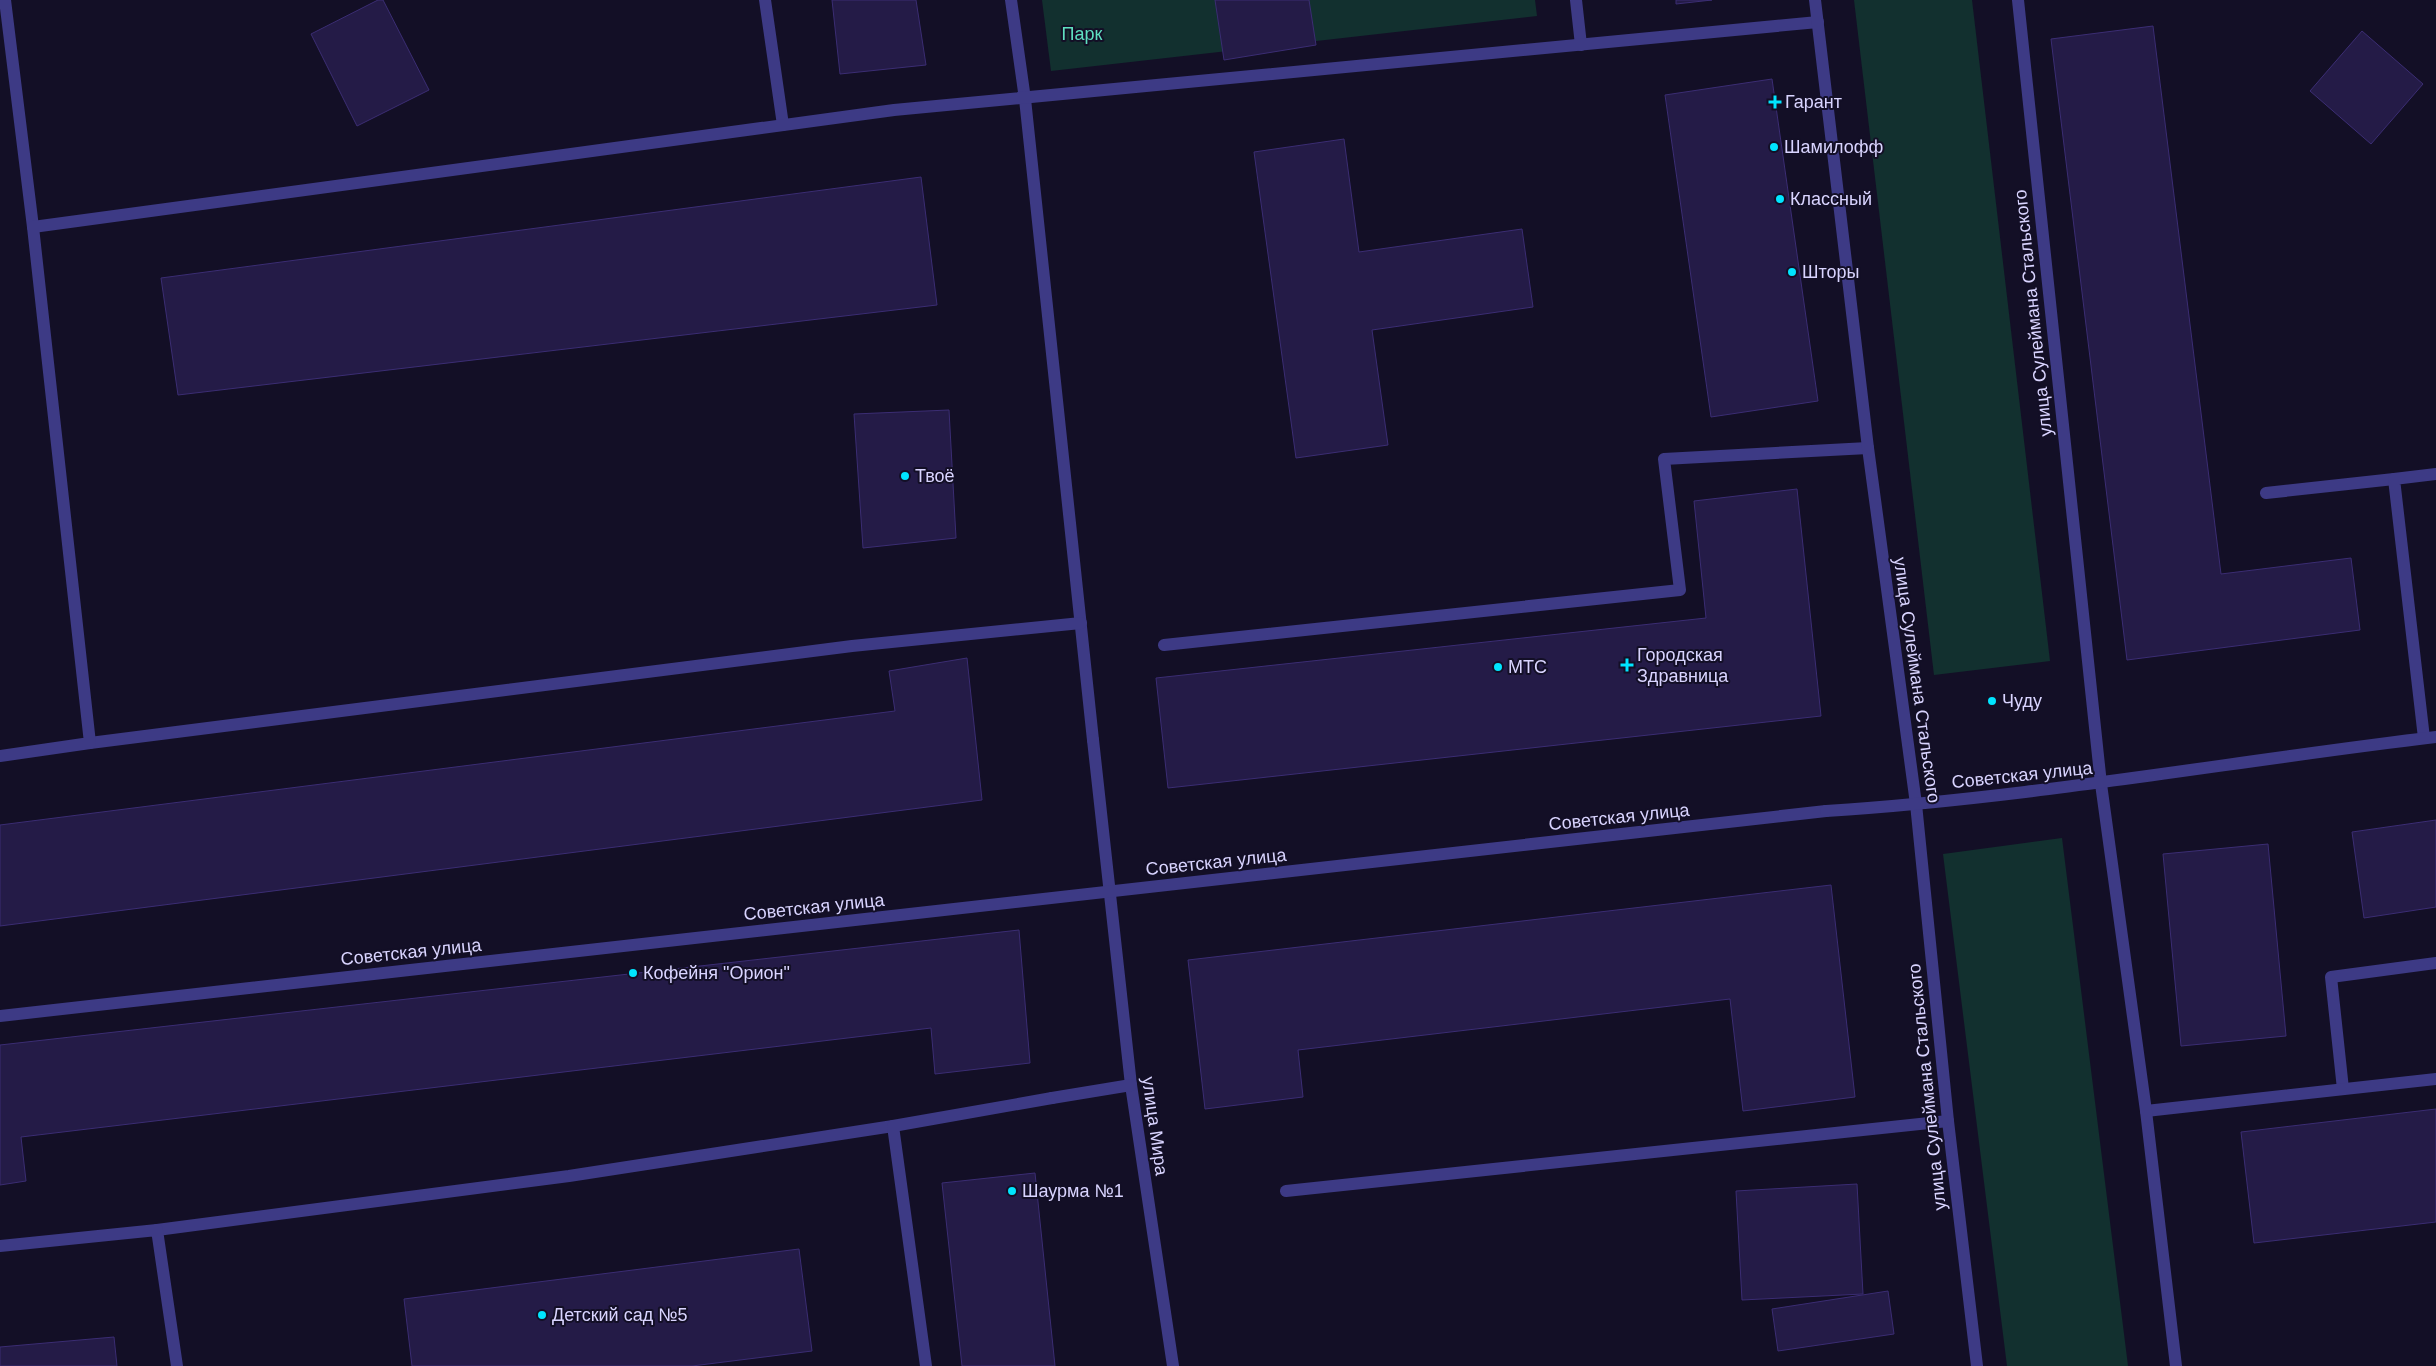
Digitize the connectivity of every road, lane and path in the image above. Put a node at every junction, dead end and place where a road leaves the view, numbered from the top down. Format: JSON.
{"nodes":[{"id":1,"x":5,"y":0,"type":"edge"},
{"id":2,"x":765,"y":0,"type":"edge"},
{"id":3,"x":1011,"y":0,"type":"edge"},
{"id":4,"x":1576,"y":0,"type":"edge"},
{"id":5,"x":1815,"y":0,"type":"edge"},
{"id":6,"x":2018,"y":0,"type":"edge"},
{"id":7,"x":1818,"y":22,"type":"junction"},
{"id":8,"x":1581,"y":45,"type":"junction"},
{"id":9,"x":1024,"y":99,"type":"junction"},
{"id":10,"x":783,"y":126,"type":"junction"},
{"id":11,"x":33,"y":227,"type":"junction"},
{"id":12,"x":1868,"y":448,"type":"junction"},
{"id":13,"x":2436,"y":474,"type":"edge"},
{"id":14,"x":2394,"y":479,"type":"junction"},
{"id":15,"x":2266,"y":493,"type":"dead end"},
{"id":16,"x":1081,"y":623,"type":"junction"},
{"id":17,"x":1164,"y":645,"type":"dead end"},
{"id":18,"x":2430,"y":738,"type":"edge"},
{"id":19,"x":90,"y":743,"type":"junction"},
{"id":20,"x":0,"y":756,"type":"edge"},
{"id":21,"x":2101,"y":784,"type":"junction"},
{"id":22,"x":1916,"y":804,"type":"junction"},
{"id":23,"x":1111,"y":891,"type":"junction"},
{"id":24,"x":2436,"y":963,"type":"edge"},
{"id":25,"x":0,"y":1016,"type":"edge"},
{"id":26,"x":2436,"y":1079,"type":"edge"},
{"id":27,"x":1131,"y":1085,"type":"junction"},
{"id":28,"x":2343,"y":1090,"type":"junction"},
{"id":29,"x":2146,"y":1111,"type":"junction"},
{"id":30,"x":1948,"y":1121,"type":"junction"},
{"id":31,"x":893,"y":1126,"type":"junction"},
{"id":32,"x":1286,"y":1191,"type":"dead end"},
{"id":33,"x":157,"y":1230,"type":"junction"},
{"id":34,"x":0,"y":1246,"type":"edge"},
{"id":35,"x":177,"y":1366,"type":"edge"},
{"id":36,"x":926,"y":1366,"type":"edge"},
{"id":37,"x":1173,"y":1366,"type":"edge"},
{"id":38,"x":1977,"y":1366,"type":"edge"},
{"id":39,"x":2176,"y":1366,"type":"edge"}],
"edges":[{"from":1,"to":11,"type":"street"},
{"from":2,"to":10,"type":"street"},
{"from":3,"to":9,"type":"street","name":"улица Мира"},
{"from":4,"to":8,"type":"street"},
{"from":5,"to":7,"type":"street","name":"улица Сулеймана Стальского"},
{"from":6,"to":21,"type":"street","name":"улица Сулеймана Стальского"},
{"from":7,"to":8,"type":"street"},
{"from":7,"to":12,"type":"street","name":"улица Сулеймана Стальского"},
{"from":8,"to":9,"type":"street"},
{"from":9,"to":10,"type":"street"},
{"from":9,"to":16,"type":"street","name":"улица Мира"},
{"from":10,"to":11,"type":"street"},
{"from":11,"to":19,"type":"street"},
{"from":12,"to":17,"type":"street"},
{"from":12,"to":22,"type":"street","name":"улица Сулеймана Стальского"},
{"from":13,"to":14,"type":"street"},
{"from":14,"to":15,"type":"street"},
{"from":14,"to":18,"type":"street"},
{"from":16,"to":19,"type":"street"},
{"from":16,"to":23,"type":"street","name":"улица Мира"},
{"from":18,"to":21,"type":"street","name":"Советская улица"},
{"from":19,"to":20,"type":"street"},
{"from":21,"to":22,"type":"street","name":"Советская улица"},
{"from":21,"to":29,"type":"street","name":"улица Сулеймана Стальского"},
{"from":22,"to":23,"type":"street","name":"Советская улица"},
{"from":22,"to":30,"type":"street","name":"улица Сулеймана Стальского"},
{"from":23,"to":25,"type":"street","name":"Советская улица"},
{"from":23,"to":27,"type":"street","name":"улица Мира"},
{"from":24,"to":28,"type":"street"},
{"from":26,"to":28,"type":"street"},
{"from":27,"to":31,"type":"street"},
{"from":27,"to":37,"type":"street","name":"улица Мира"},
{"from":28,"to":29,"type":"street"},
{"from":29,"to":39,"type":"street","name":"улица Сулеймана Стальского"},
{"from":30,"to":32,"type":"street"},
{"from":30,"to":38,"type":"street","name":"улица Сулеймана Стальского"},
{"from":31,"to":33,"type":"street"},
{"from":31,"to":36,"type":"street"},
{"from":33,"to":34,"type":"street"},
{"from":33,"to":35,"type":"street"}]}
